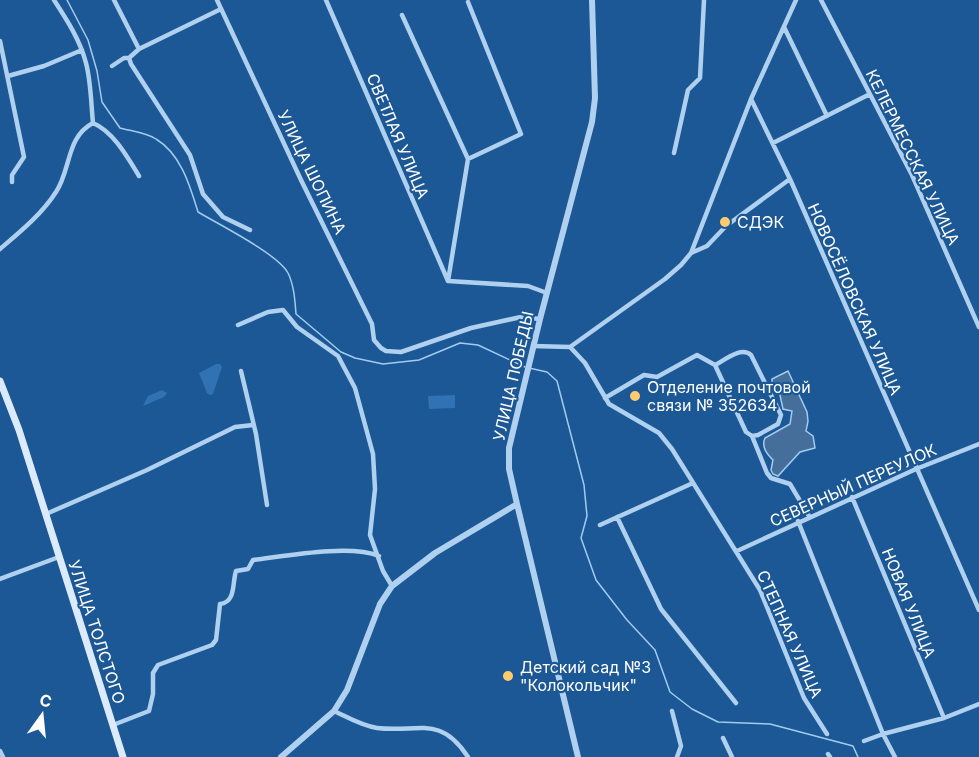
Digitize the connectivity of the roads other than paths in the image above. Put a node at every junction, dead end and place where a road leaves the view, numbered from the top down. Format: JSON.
{"nodes":[{"id":1,"x":54,"y":0,"type":"edge"},
{"id":2,"x":114,"y":0,"type":"edge"},
{"id":3,"x":217,"y":0,"type":"edge"},
{"id":4,"x":326,"y":0,"type":"edge"},
{"id":5,"x":592,"y":0,"type":"edge"},
{"id":6,"x":704,"y":0,"type":"edge"},
{"id":7,"x":796,"y":0,"type":"edge"},
{"id":8,"x":821,"y":0,"type":"edge"},
{"id":9,"x":468,"y":2,"type":"dead end"},
{"id":10,"x":221,"y":9,"type":"junction"},
{"id":11,"x":402,"y":15,"type":"dead end"},
{"id":12,"x":784,"y":26,"type":"junction"},
{"id":13,"x":0,"y":41,"type":"edge"},
{"id":14,"x":139,"y":49,"type":"junction"},
{"id":15,"x":82,"y":50,"type":"junction"},
{"id":16,"x":129,"y":58,"type":"junction"},
{"id":17,"x":112,"y":66,"type":"dead end"},
{"id":18,"x":8,"y":76,"type":"junction"},
{"id":19,"x":870,"y":94,"type":"junction"},
{"id":20,"x":751,"y":99,"type":"junction"},
{"id":21,"x":827,"y":116,"type":"junction"},
{"id":22,"x":93,"y":123,"type":"junction"},
{"id":23,"x":773,"y":143,"type":"junction"},
{"id":24,"x":674,"y":153,"type":"dead end"},
{"id":25,"x":468,"y":159,"type":"junction"},
{"id":26,"x":140,"y":176,"type":"dead end"},
{"id":27,"x":790,"y":179,"type":"junction"},
{"id":28,"x":12,"y":182,"type":"dead end"},
{"id":29,"x":250,"y":230,"type":"dead end"},
{"id":30,"x":0,"y":249,"type":"edge"},
{"id":31,"x":691,"y":253,"type":"junction"},
{"id":32,"x":448,"y":281,"type":"junction"},
{"id":33,"x":547,"y":293,"type":"junction"},
{"id":34,"x":540,"y":319,"type":"junction"},
{"id":35,"x":238,"y":325,"type":"dead end"},
{"id":36,"x":979,"y":327,"type":"edge"},
{"id":37,"x":533,"y":346,"type":"junction"},
{"id":38,"x":570,"y":347,"type":"junction"},
{"id":39,"x":715,"y":365,"type":"junction"},
{"id":40,"x":241,"y":371,"type":"dead end"},
{"id":41,"x":0,"y":381,"type":"edge"},
{"id":42,"x":605,"y":398,"type":"junction"},
{"id":43,"x":253,"y":425,"type":"junction"},
{"id":44,"x":752,"y":436,"type":"junction"},
{"id":45,"x":979,"y":444,"type":"edge"},
{"id":46,"x":916,"y":469,"type":"junction"},
{"id":47,"x":693,"y":483,"type":"junction"},
{"id":48,"x":852,"y":497,"type":"junction"},
{"id":49,"x":517,"y":504,"type":"junction"},
{"id":50,"x":267,"y":505,"type":"dead end"},
{"id":51,"x":46,"y":514,"type":"junction"},
{"id":52,"x":808,"y":516,"type":"junction"},
{"id":53,"x":617,"y":517,"type":"junction"},
{"id":54,"x":798,"y":521,"type":"junction"},
{"id":55,"x":600,"y":525,"type":"dead end"},
{"id":56,"x":737,"y":551,"type":"junction"},
{"id":57,"x":379,"y":556,"type":"junction"},
{"id":58,"x":59,"y":557,"type":"junction"},
{"id":59,"x":0,"y":579,"type":"edge"},
{"id":60,"x":392,"y":586,"type":"junction"},
{"id":61,"x":979,"y":610,"type":"edge"},
{"id":62,"x":736,"y":703,"type":"dead end"},
{"id":63,"x":979,"y":704,"type":"edge"},
{"id":64,"x":334,"y":711,"type":"junction"},
{"id":65,"x":672,"y":711,"type":"dead end"},
{"id":66,"x":944,"y":718,"type":"junction"},
{"id":67,"x":112,"y":724,"type":"junction"},
{"id":68,"x":827,"y":734,"type":"dead end"},
{"id":69,"x":883,"y":734,"type":"junction"},
{"id":70,"x":723,"y":738,"type":"dead end"},
{"id":71,"x":864,"y":741,"type":"dead end"},
{"id":72,"x":0,"y":751,"type":"edge"},
{"id":73,"x":3,"y":757,"type":"edge"},
{"id":74,"x":123,"y":757,"type":"edge"},
{"id":75,"x":282,"y":757,"type":"edge"},
{"id":76,"x":468,"y":757,"type":"edge"},
{"id":77,"x":578,"y":757,"type":"edge"},
{"id":78,"x":676,"y":757,"type":"edge"},
{"id":79,"x":732,"y":757,"type":"edge"},
{"id":80,"x":895,"y":757,"type":"edge"}],
"edges":[{"from":1,"to":15,"type":"street"},
{"from":2,"to":14,"type":"street"},
{"from":3,"to":10,"type":"street","name":"УЛИЦА ШОПИНА"},
{"from":4,"to":32,"type":"street","name":"СВЕТЛАЯ УЛИЦА"},
{"from":5,"to":33,"type":"street","name":"УЛИЦА ПОБЕДЫ"},
{"from":6,"to":24,"type":"street"},
{"from":7,"to":12,"type":"street"},
{"from":8,"to":19,"type":"street","name":"КЕЛЕРМЕССКАЯ УЛИЦА"},
{"from":9,"to":25,"type":"street"},
{"from":10,"to":14,"type":"street"},
{"from":10,"to":34,"type":"street","name":"УЛИЦА ШОПИНА"},
{"from":11,"to":25,"type":"street"},
{"from":12,"to":20,"type":"street"},
{"from":12,"to":21,"type":"street"},
{"from":13,"to":18,"type":"street"},
{"from":14,"to":16,"type":"street"},
{"from":15,"to":18,"type":"street"},
{"from":15,"to":22,"type":"street"},
{"from":16,"to":17,"type":"street"},
{"from":16,"to":29,"type":"street"},
{"from":18,"to":28,"type":"street"},
{"from":19,"to":21,"type":"street"},
{"from":19,"to":36,"type":"street","name":"КЕЛЕРМЕССКАЯ УЛИЦА"},
{"from":20,"to":23,"type":"street","name":"НОВОСЁЛОВСКАЯ УЛИЦА"},
{"from":20,"to":31,"type":"street"},
{"from":21,"to":23,"type":"street"},
{"from":22,"to":26,"type":"street"},
{"from":22,"to":30,"type":"street"},
{"from":23,"to":27,"type":"street","name":"НОВОСЁЛОВСКАЯ УЛИЦА"},
{"from":25,"to":32,"type":"street"},
{"from":27,"to":31,"type":"street"},
{"from":27,"to":46,"type":"street","name":"НОВОСЁЛОВСКАЯ УЛИЦА"},
{"from":31,"to":38,"type":"street"},
{"from":32,"to":33,"type":"street"},
{"from":33,"to":34,"type":"street","name":"УЛИЦА ПОБЕДЫ"},
{"from":34,"to":37,"type":"street","name":"УЛИЦА ПОБЕДЫ"},
{"from":35,"to":57,"type":"street"},
{"from":37,"to":38,"type":"street"},
{"from":37,"to":49,"type":"street","name":"УЛИЦА ПОБЕДЫ"},
{"from":38,"to":42,"type":"street","name":"СТЕПНАЯ УЛИЦА"},
{"from":39,"to":42,"type":"street"},
{"from":39,"to":44,"type":"street"},
{"from":39,"to":44,"type":"street"},
{"from":40,"to":43,"type":"street"},
{"from":41,"to":51,"type":"main road","name":"УЛИЦА ТОЛСТОГО"},
{"from":42,"to":47,"type":"street","name":"СТЕПНАЯ УЛИЦА"},
{"from":43,"to":50,"type":"street"},
{"from":43,"to":51,"type":"street"},
{"from":44,"to":52,"type":"street"},
{"from":45,"to":46,"type":"street","name":"СЕВЕРНЫЙ ПЕРЕУЛОК"},
{"from":46,"to":48,"type":"street","name":"СЕВЕРНЫЙ ПЕРЕУЛОК"},
{"from":46,"to":61,"type":"street","name":"НОВОСЁЛОВСКАЯ УЛИЦА"},
{"from":47,"to":53,"type":"street"},
{"from":47,"to":56,"type":"street","name":"СТЕПНАЯ УЛИЦА"},
{"from":48,"to":52,"type":"street","name":"СЕВЕРНЫЙ ПЕРЕУЛОК"},
{"from":48,"to":66,"type":"street","name":"НОВАЯ УЛИЦА"},
{"from":49,"to":60,"type":"street"},
{"from":49,"to":77,"type":"street","name":"УЛИЦА ПОБЕДЫ"},
{"from":51,"to":58,"type":"main road","name":"УЛИЦА ТОЛСТОГО"},
{"from":52,"to":54,"type":"street","name":"СЕВЕРНЫЙ ПЕРЕУЛОК"},
{"from":53,"to":55,"type":"street"},
{"from":53,"to":62,"type":"street"},
{"from":54,"to":56,"type":"street","name":"СЕВЕРНЫЙ ПЕРЕУЛОК"},
{"from":54,"to":69,"type":"street"},
{"from":56,"to":68,"type":"street","name":"СТЕПНАЯ УЛИЦА"},
{"from":57,"to":60,"type":"street"},
{"from":57,"to":67,"type":"street"},
{"from":58,"to":59,"type":"street"},
{"from":58,"to":67,"type":"main road","name":"УЛИЦА ТОЛСТОГО"},
{"from":60,"to":64,"type":"street"},
{"from":63,"to":66,"type":"street"},
{"from":64,"to":75,"type":"street"},
{"from":64,"to":76,"type":"street"},
{"from":65,"to":78,"type":"street"},
{"from":66,"to":69,"type":"street"},
{"from":67,"to":74,"type":"main road","name":"УЛИЦА ТОЛСТОГО"},
{"from":69,"to":71,"type":"street"},
{"from":69,"to":80,"type":"street"},
{"from":70,"to":79,"type":"street"},
{"from":72,"to":73,"type":"street"}]}
